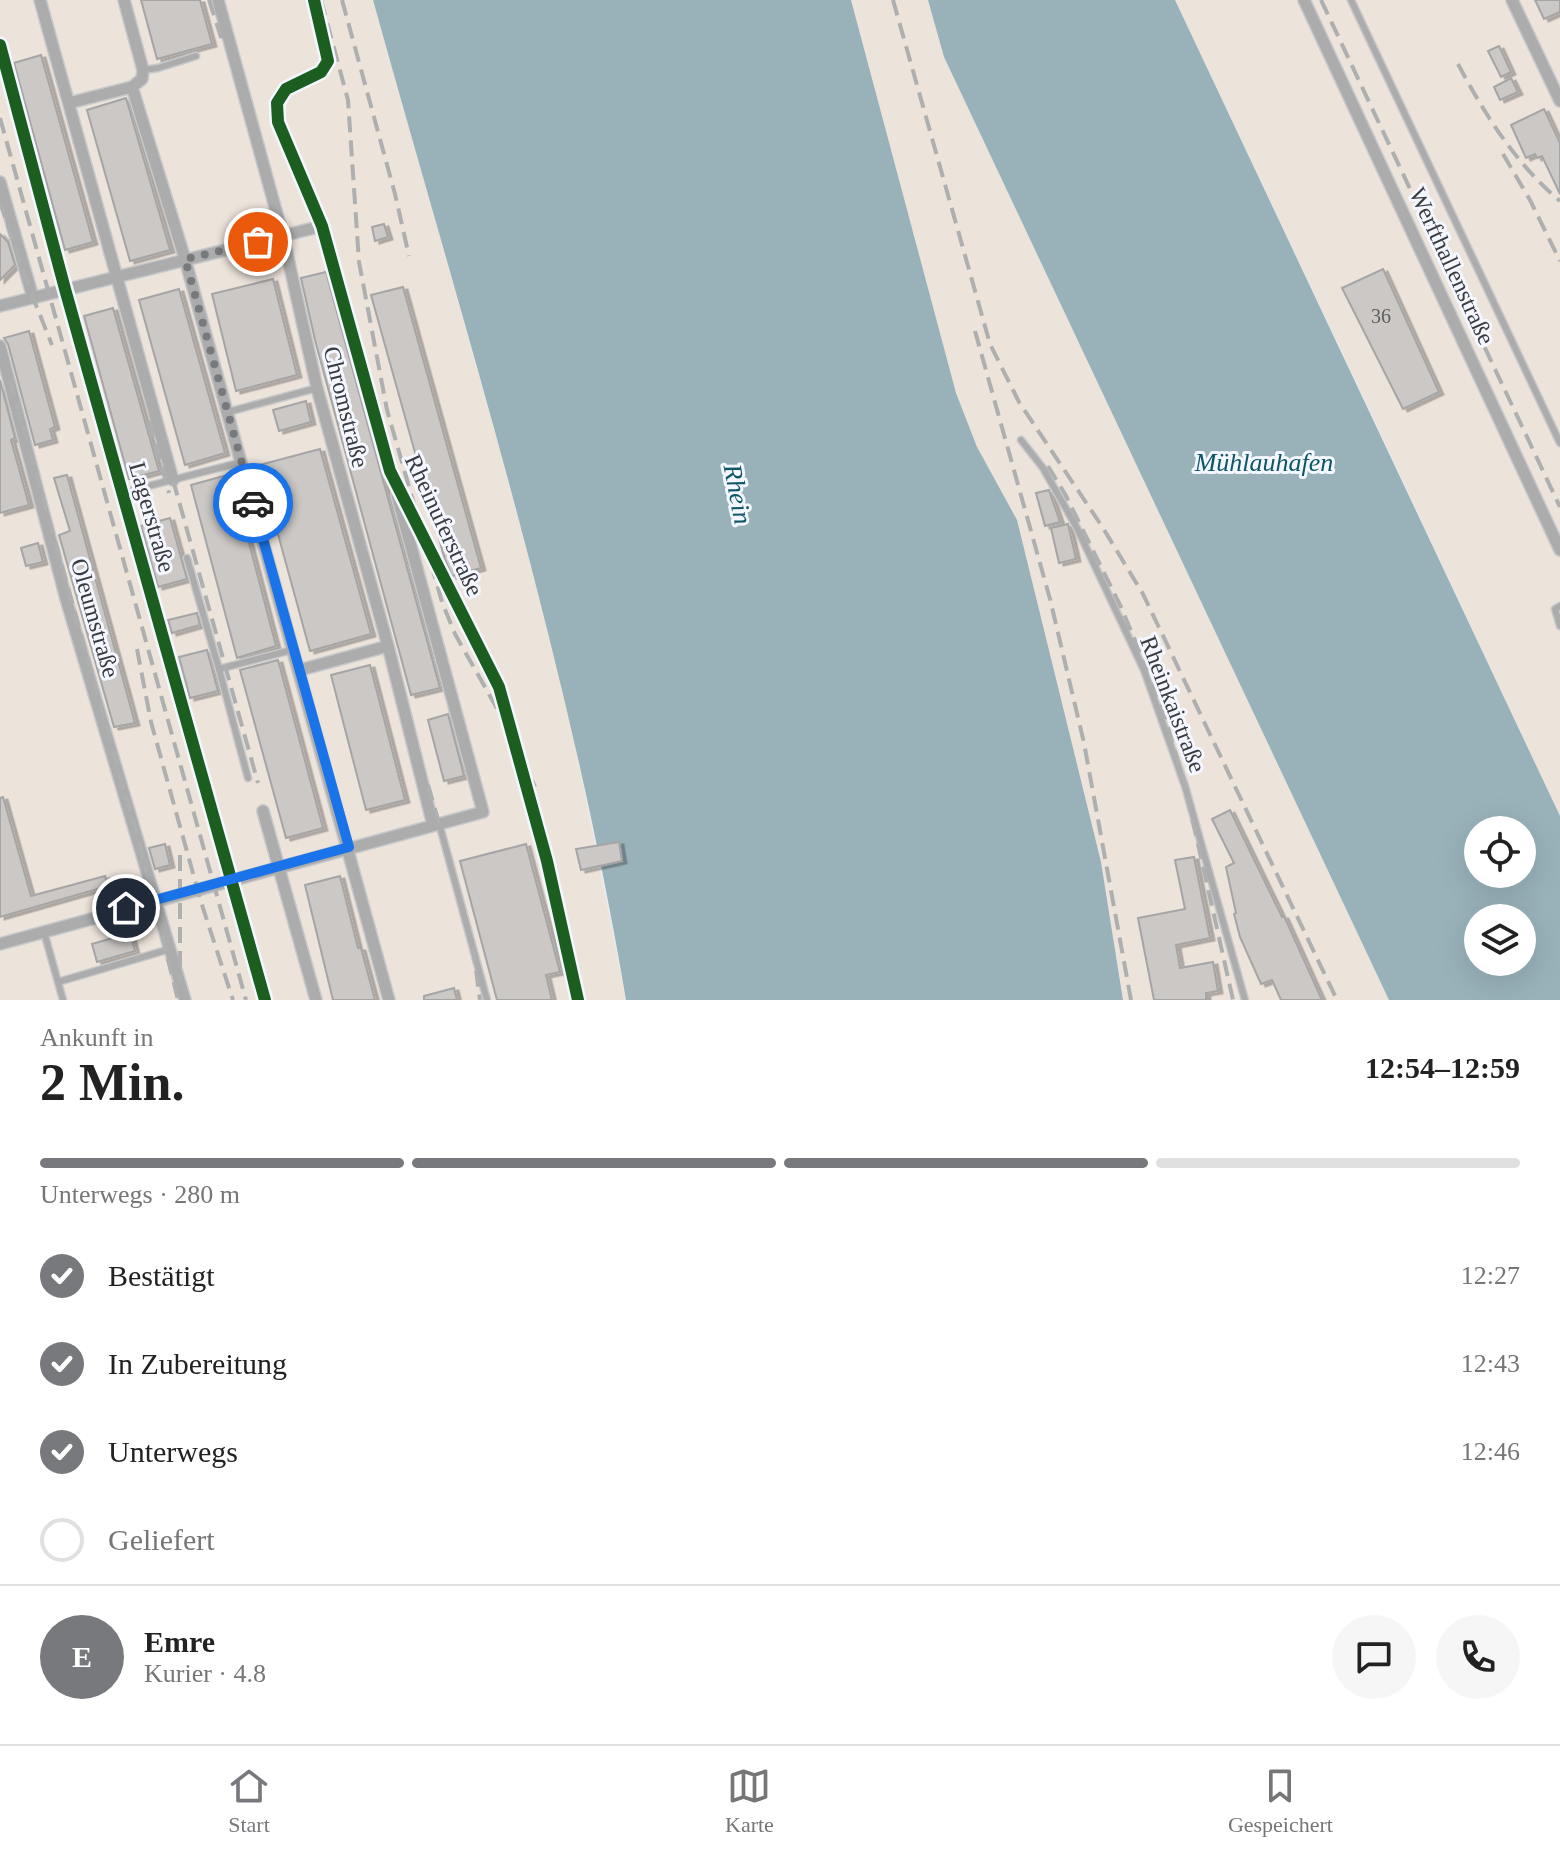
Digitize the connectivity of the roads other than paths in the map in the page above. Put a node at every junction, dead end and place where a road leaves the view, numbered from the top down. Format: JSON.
{"nodes":[{"id":1,"x":40,"y":0,"type":"edge"},
{"id":2,"x":124,"y":0,"type":"edge"},
{"id":3,"x":218,"y":0,"type":"edge"},
{"id":4,"x":314,"y":0,"type":"edge"},
{"id":5,"x":1304,"y":0,"type":"edge"},
{"id":6,"x":1351,"y":0,"type":"edge"},
{"id":7,"x":1512,"y":0,"type":"edge"},
{"id":8,"x":0,"y":45,"type":"edge"},
{"id":9,"x":196,"y":56,"type":"dead end"},
{"id":10,"x":143,"y":70,"type":"junction"},
{"id":11,"x":132,"y":87,"type":"junction"},
{"id":12,"x":1560,"y":101,"type":"edge"},
{"id":13,"x":69,"y":103,"type":"junction"},
{"id":14,"x":0,"y":182,"type":"edge"},
{"id":15,"x":322,"y":226,"type":"junction"},
{"id":16,"x":283,"y":236,"type":"junction"},
{"id":17,"x":185,"y":259,"type":"junction"},
{"id":18,"x":117,"y":275,"type":"junction"},
{"id":19,"x":65,"y":289,"type":"junction"},
{"id":20,"x":33,"y":298,"type":"junction"},
{"id":21,"x":0,"y":306,"type":"edge"},
{"id":22,"x":0,"y":346,"type":"edge"},
{"id":23,"x":317,"y":388,"type":"junction"},
{"id":24,"x":228,"y":412,"type":"junction"},
{"id":25,"x":1021,"y":440,"type":"dead end"},
{"id":26,"x":1560,"y":443,"type":"edge"},
{"id":27,"x":242,"y":462,"type":"junction"},
{"id":28,"x":390,"y":471,"type":"junction"},
{"id":29,"x":173,"y":480,"type":"junction"},
{"id":30,"x":133,"y":490,"type":"dead end"},
{"id":31,"x":1560,"y":550,"type":"edge"},
{"id":32,"x":187,"y":558,"type":"dead end"},
{"id":33,"x":1560,"y":606,"type":"edge"},
{"id":34,"x":1560,"y":626,"type":"edge"},
{"id":35,"x":388,"y":646,"type":"junction"},
{"id":36,"x":294,"y":649,"type":"junction"},
{"id":37,"x":219,"y":669,"type":"junction"},
{"id":38,"x":300,"y":670,"type":"junction"},
{"id":39,"x":248,"y":778,"type":"dead end"},
{"id":40,"x":263,"y":811,"type":"dead end"},
{"id":41,"x":436,"y":824,"type":"junction"},
{"id":42,"x":349,"y":847,"type":"junction"},
{"id":43,"x":278,"y":867,"type":"junction"},
{"id":44,"x":231,"y":881,"type":"junction"},
{"id":45,"x":156,"y":900,"type":"junction"},
{"id":46,"x":44,"y":932,"type":"junction"},
{"id":47,"x":0,"y":944,"type":"edge"},
{"id":48,"x":171,"y":948,"type":"junction"},
{"id":49,"x":58,"y":982,"type":"junction"},
{"id":50,"x":63,"y":1000,"type":"edge"},
{"id":51,"x":185,"y":1000,"type":"edge"},
{"id":52,"x":265,"y":1000,"type":"edge"},
{"id":53,"x":316,"y":1000,"type":"edge"},
{"id":54,"x":389,"y":1000,"type":"edge"},
{"id":55,"x":487,"y":1000,"type":"edge"},
{"id":56,"x":578,"y":1000,"type":"edge"},
{"id":57,"x":1245,"y":1000,"type":"edge"}],
"edges":[{"from":1,"to":13,"type":"street"},
{"from":2,"to":10,"type":"street"},
{"from":3,"to":16,"type":"street","name":"Chromstraße"},
{"from":4,"to":15,"type":"street","name":"Rheinuferstraße"},
{"from":5,"to":31,"type":"street","name":"Werfthallenstraße"},
{"from":6,"to":26,"type":"lane"},
{"from":7,"to":12,"type":"street"},
{"from":8,"to":19,"type":"street","name":"Lagerstraße"},
{"from":9,"to":10,"type":"lane"},
{"from":10,"to":11,"type":"street"},
{"from":11,"to":13,"type":"street"},
{"from":11,"to":17,"type":"street"},
{"from":13,"to":18,"type":"street"},
{"from":14,"to":20,"type":"street"},
{"from":15,"to":16,"type":"street"},
{"from":15,"to":28,"type":"street","name":"Rheinuferstraße"},
{"from":16,"to":17,"type":"street"},
{"from":16,"to":23,"type":"street","name":"Chromstraße"},
{"from":17,"to":18,"type":"street"},
{"from":17,"to":24,"type":"street"},
{"from":18,"to":19,"type":"street"},
{"from":18,"to":29,"type":"street"},
{"from":19,"to":20,"type":"street"},
{"from":19,"to":44,"type":"street","name":"Lagerstraße"},
{"from":20,"to":21,"type":"street"},
{"from":22,"to":45,"type":"street","name":"Oleumstraße"},
{"from":23,"to":24,"type":"lane"},
{"from":23,"to":35,"type":"street","name":"Chromstraße"},
{"from":24,"to":27,"type":"street"},
{"from":25,"to":57,"type":"lane","name":"Rheinkaistraße"},
{"from":27,"to":29,"type":"lane"},
{"from":27,"to":36,"type":"street"},
{"from":28,"to":41,"type":"street"},
{"from":28,"to":56,"type":"street","name":"Rheinuferstraße"},
{"from":29,"to":30,"type":"lane"},
{"from":32,"to":37,"type":"lane"},
{"from":33,"to":34,"type":"lane"},
{"from":35,"to":38,"type":"street"},
{"from":35,"to":41,"type":"street","name":"Chromstraße"},
{"from":36,"to":37,"type":"lane"},
{"from":36,"to":38,"type":"street"},
{"from":37,"to":39,"type":"lane"},
{"from":38,"to":42,"type":"street"},
{"from":40,"to":43,"type":"street"},
{"from":41,"to":42,"type":"street"},
{"from":41,"to":55,"type":"lane"},
{"from":42,"to":43,"type":"street"},
{"from":42,"to":54,"type":"street"},
{"from":43,"to":44,"type":"street"},
{"from":43,"to":53,"type":"street"},
{"from":44,"to":45,"type":"street"},
{"from":44,"to":52,"type":"street","name":"Lagerstraße"},
{"from":45,"to":46,"type":"street"},
{"from":45,"to":48,"type":"street","name":"Oleumstraße"},
{"from":46,"to":47,"type":"street"},
{"from":46,"to":49,"type":"lane"},
{"from":48,"to":49,"type":"lane"},
{"from":48,"to":51,"type":"street","name":"Oleumstraße"},
{"from":49,"to":50,"type":"lane"}]}
